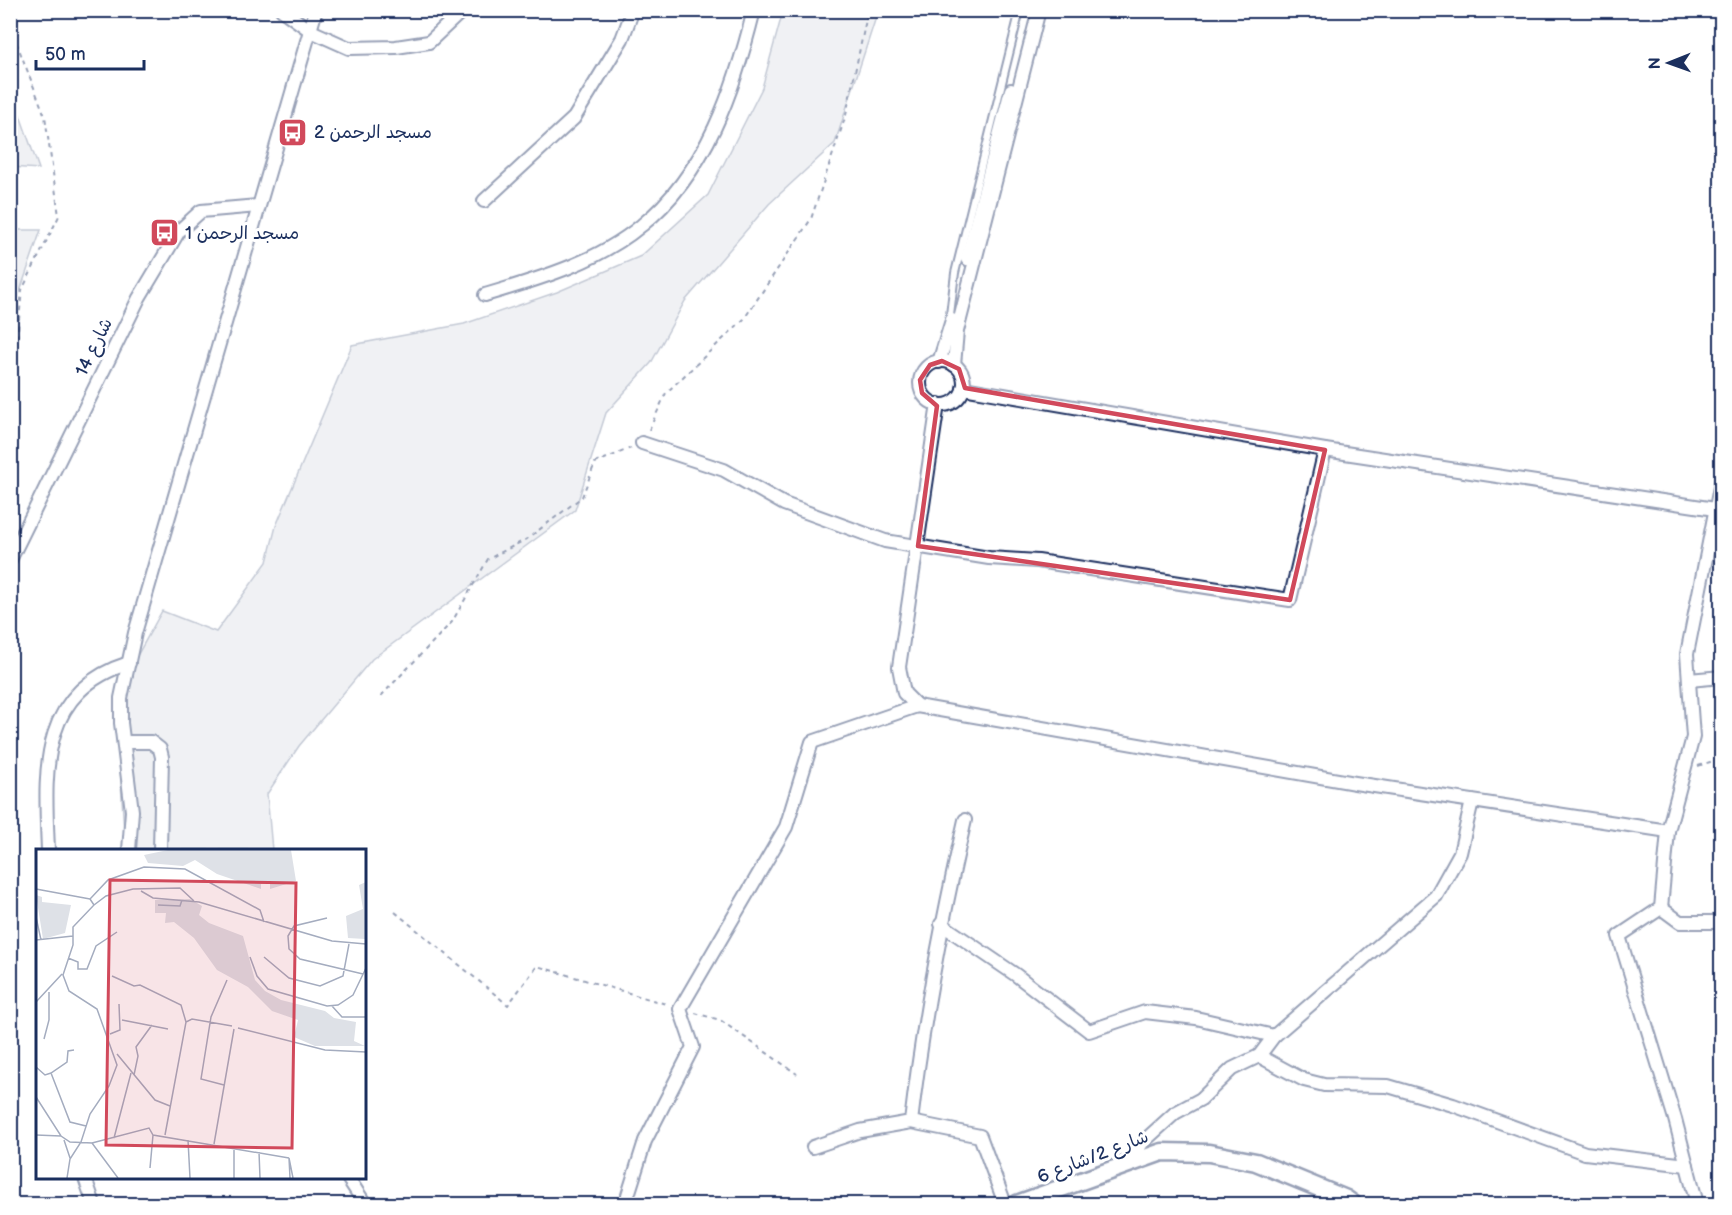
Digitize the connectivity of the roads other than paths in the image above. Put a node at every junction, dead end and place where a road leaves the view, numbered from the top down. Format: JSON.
{"nodes":[{"id":1,"x":282,"y":10,"type":"edge"},
{"id":2,"x":316,"y":10,"type":"edge"},
{"id":3,"x":463,"y":10,"type":"edge"},
{"id":4,"x":633,"y":10,"type":"edge"},
{"id":5,"x":753,"y":10,"type":"edge"},
{"id":6,"x":1020,"y":10,"type":"edge"},
{"id":7,"x":1031,"y":10,"type":"edge"},
{"id":8,"x":1039,"y":10,"type":"edge"},
{"id":9,"x":311,"y":31,"type":"junction"},
{"id":10,"x":484,"y":201,"type":"dead end"},
{"id":11,"x":258,"y":206,"type":"junction"},
{"id":12,"x":485,"y":295,"type":"dead end"},
{"id":13,"x":948,"y":335,"type":"junction"},
{"id":14,"x":939,"y":362,"type":"junction"},
{"id":15,"x":954,"y":365,"type":"junction"},
{"id":16,"x":963,"y":388,"type":"junction"},
{"id":17,"x":938,"y":404,"type":"junction"},
{"id":18,"x":642,"y":443,"type":"road end"},
{"id":19,"x":1325,"y":450,"type":"junction"},
{"id":20,"x":1722,"y":477,"type":"edge"},
{"id":21,"x":1715,"y":509,"type":"junction"},
{"id":22,"x":918,"y":546,"type":"junction"},
{"id":23,"x":10,"y":560,"type":"edge"},
{"id":24,"x":129,"y":663,"type":"junction"},
{"id":25,"x":1722,"y":677,"type":"edge"},
{"id":26,"x":1689,"y":680,"type":"junction"},
{"id":27,"x":917,"y":706,"type":"junction"},
{"id":28,"x":124,"y":742,"type":"junction"},
{"id":29,"x":1472,"y":801,"type":"junction"},
{"id":30,"x":965,"y":820,"type":"dead end"},
{"id":31,"x":1668,"y":831,"type":"junction"},
{"id":32,"x":48,"y":849,"type":"edge"},
{"id":33,"x":129,"y":849,"type":"edge"},
{"id":34,"x":160,"y":849,"type":"edge"},
{"id":35,"x":1661,"y":908,"type":"junction"},
{"id":36,"x":1722,"y":922,"type":"edge"},
{"id":37,"x":942,"y":924,"type":"junction"},
{"id":38,"x":1274,"y":1036,"type":"junction"},
{"id":39,"x":1259,"y":1056,"type":"junction"},
{"id":40,"x":911,"y":1122,"type":"junction"},
{"id":41,"x":813,"y":1147,"type":"dead end"},
{"id":42,"x":1126,"y":1165,"type":"junction"},
{"id":43,"x":1687,"y":1165,"type":"junction"},
{"id":44,"x":85,"y":1179,"type":"edge"},
{"id":45,"x":349,"y":1179,"type":"edge"},
{"id":46,"x":628,"y":1195,"type":"dead end"},
{"id":47,"x":94,"y":1204,"type":"edge"},
{"id":48,"x":365,"y":1204,"type":"edge"},
{"id":49,"x":1005,"y":1204,"type":"edge"},
{"id":50,"x":1017,"y":1204,"type":"edge"},
{"id":51,"x":1353,"y":1204,"type":"edge"},
{"id":52,"x":1697,"y":1204,"type":"edge"}],
"edges":[{"from":1,"to":9,"type":"street"},
{"from":2,"to":9,"type":"street"},
{"from":3,"to":9,"type":"street"},
{"from":4,"to":10,"type":"street"},
{"from":5,"to":12,"type":"street"},
{"from":6,"to":13,"type":"lane"},
{"from":7,"to":13,"type":"street"},
{"from":8,"to":15,"type":"street"},
{"from":9,"to":11,"type":"street"},
{"from":11,"to":23,"type":"street","name":"شارع 14"},
{"from":11,"to":24,"type":"street"},
{"from":13,"to":14,"type":"street"},
{"from":14,"to":15,"type":"street"},
{"from":14,"to":17,"type":"street"},
{"from":15,"to":16,"type":"street"},
{"from":16,"to":17,"type":"street"},
{"from":16,"to":19,"type":"street"},
{"from":17,"to":22,"type":"street"},
{"from":18,"to":22,"type":"street"},
{"from":19,"to":21,"type":"street"},
{"from":19,"to":22,"type":"street"},
{"from":20,"to":21,"type":"street"},
{"from":21,"to":26,"type":"street"},
{"from":22,"to":27,"type":"street"},
{"from":24,"to":28,"type":"street"},
{"from":24,"to":32,"type":"street"},
{"from":25,"to":26,"type":"street"},
{"from":26,"to":31,"type":"street"},
{"from":27,"to":29,"type":"street"},
{"from":27,"to":46,"type":"street"},
{"from":28,"to":33,"type":"street"},
{"from":28,"to":34,"type":"street"},
{"from":29,"to":31,"type":"street"},
{"from":29,"to":38,"type":"street"},
{"from":30,"to":37,"type":"street"},
{"from":31,"to":35,"type":"street"},
{"from":35,"to":36,"type":"street"},
{"from":35,"to":43,"type":"street"},
{"from":37,"to":38,"type":"street"},
{"from":37,"to":40,"type":"street"},
{"from":38,"to":39,"type":"street"},
{"from":39,"to":42,"type":"street"},
{"from":39,"to":43,"type":"street"},
{"from":40,"to":41,"type":"street"},
{"from":40,"to":49,"type":"street"},
{"from":42,"to":50,"type":"street","name":"شارع 2/شارع 6"},
{"from":42,"to":51,"type":"street","name":"شارع 2/شارع 6"},
{"from":43,"to":52,"type":"street"},
{"from":44,"to":47,"type":"street"},
{"from":45,"to":48,"type":"street"}]}
